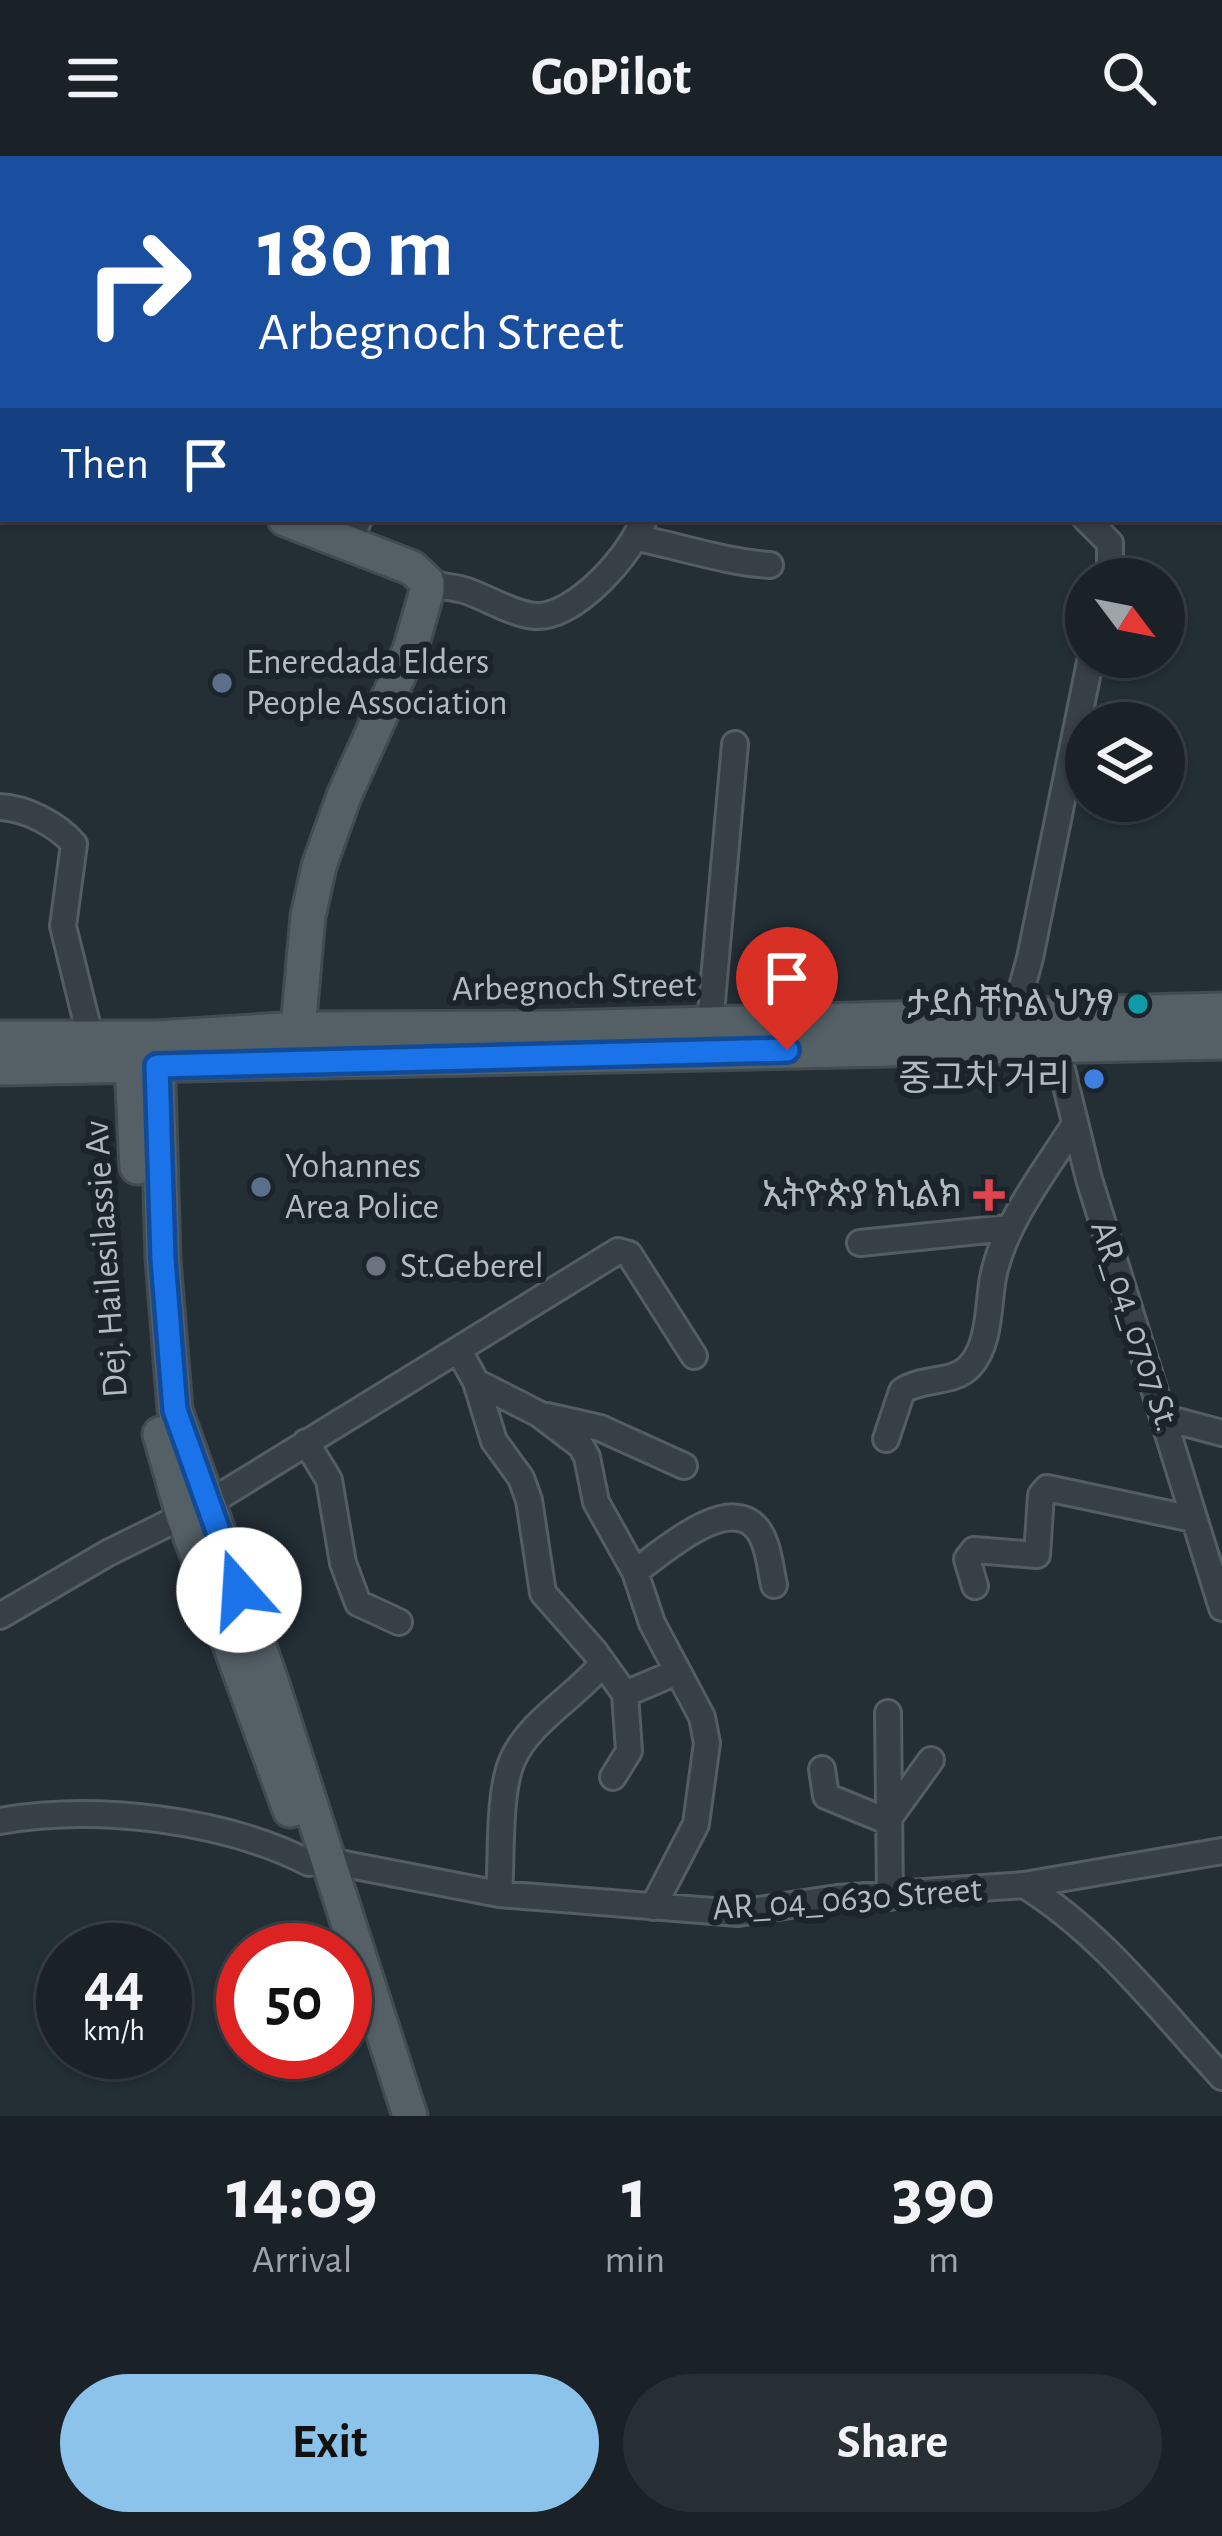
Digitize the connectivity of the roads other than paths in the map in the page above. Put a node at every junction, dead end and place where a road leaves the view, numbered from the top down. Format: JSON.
{"nodes":[{"id":1,"x":302,"y":522,"type":"edge"},
{"id":2,"x":1089,"y":522,"type":"edge"},
{"id":3,"x":641,"y":529,"type":"edge"},
{"id":4,"x":353,"y":531,"type":"edge"},
{"id":5,"x":1110,"y":558,"type":"edge"},
{"id":6,"x":770,"y":565,"type":"dead end"},
{"id":7,"x":427,"y":582,"type":"junction"},
{"id":8,"x":1087,"y":678,"type":"edge"},
{"id":9,"x":735,"y":744,"type":"dead end"},
{"id":10,"x":0,"y":806,"type":"edge"},
{"id":11,"x":1222,"y":1010,"type":"edge"},
{"id":12,"x":1014,"y":1016,"type":"junction"},
{"id":13,"x":710,"y":1024,"type":"junction"},
{"id":14,"x":298,"y":1029,"type":"junction"},
{"id":15,"x":1052,"y":1030,"type":"junction"},
{"id":16,"x":90,"y":1036,"type":"junction"},
{"id":17,"x":0,"y":1038,"type":"edge"},
{"id":18,"x":1222,"y":1042,"type":"edge"},
{"id":19,"x":144,"y":1052,"type":"junction"},
{"id":20,"x":0,"y":1068,"type":"edge"},
{"id":21,"x":1075,"y":1124,"type":"junction"},
{"id":22,"x":1007,"y":1228,"type":"junction"},
{"id":23,"x":860,"y":1243,"type":"dead end"},
{"id":24,"x":459,"y":1351,"type":"junction"},
{"id":25,"x":694,"y":1356,"type":"dead end"},
{"id":26,"x":476,"y":1382,"type":"junction"},
{"id":27,"x":539,"y":1414,"type":"junction"},
{"id":28,"x":1166,"y":1418,"type":"junction"},
{"id":29,"x":1222,"y":1433,"type":"edge"},
{"id":30,"x":886,"y":1439,"type":"dead end"},
{"id":31,"x":306,"y":1442,"type":"junction"},
{"id":32,"x":684,"y":1466,"type":"dead end"},
{"id":33,"x":196,"y":1509,"type":"junction"},
{"id":34,"x":1193,"y":1520,"type":"junction"},
{"id":35,"x":634,"y":1572,"type":"junction"},
{"id":36,"x":774,"y":1585,"type":"dead end"},
{"id":37,"x":975,"y":1586,"type":"dead end"},
{"id":38,"x":1222,"y":1608,"type":"edge"},
{"id":39,"x":0,"y":1616,"type":"edge"},
{"id":40,"x":399,"y":1622,"type":"dead end"},
{"id":41,"x":603,"y":1663,"type":"junction"},
{"id":42,"x":677,"y":1672,"type":"junction"},
{"id":43,"x":625,"y":1694,"type":"junction"},
{"id":44,"x":888,"y":1713,"type":"dead end"},
{"id":45,"x":931,"y":1760,"type":"dead end"},
{"id":46,"x":822,"y":1768,"type":"dead end"},
{"id":47,"x":613,"y":1777,"type":"dead end"},
{"id":48,"x":916,"y":1782,"type":"junction"},
{"id":49,"x":926,"y":1810,"type":"dead end"},
{"id":50,"x":887,"y":1820,"type":"junction"},
{"id":51,"x":0,"y":1821,"type":"edge"},
{"id":52,"x":1222,"y":1852,"type":"edge"},
{"id":53,"x":319,"y":1862,"type":"junction"},
{"id":54,"x":1024,"y":1885,"type":"junction"},
{"id":55,"x":499,"y":1894,"type":"junction"},
{"id":56,"x":890,"y":1897,"type":"junction"},
{"id":57,"x":653,"y":1907,"type":"junction"},
{"id":58,"x":331,"y":1923,"type":"edge"},
{"id":59,"x":372,"y":2065,"type":"edge"},
{"id":60,"x":1222,"y":2077,"type":"edge"},
{"id":61,"x":388,"y":2116,"type":"edge"},
{"id":62,"x":410,"y":2116,"type":"edge"}],
"edges":[{"from":1,"to":4,"type":"main road"},
{"from":2,"to":5,"type":"street"},
{"from":3,"to":6,"type":"street"},
{"from":3,"to":7,"type":"street"},
{"from":4,"to":7,"type":"main road"},
{"from":7,"to":14,"type":"main road"},
{"from":8,"to":12,"type":"street"},
{"from":9,"to":13,"type":"street"},
{"from":10,"to":16,"type":"street"},
{"from":11,"to":15,"type":"main road","name":"Arbegnoch Street"},
{"from":12,"to":13,"type":"main road","name":"Arbegnoch Street"},
{"from":12,"to":15,"type":"main road","name":"Arbegnoch Street"},
{"from":13,"to":14,"type":"main road","name":"Arbegnoch Street"},
{"from":14,"to":19,"type":"main road","name":"Arbegnoch Street"},
{"from":15,"to":18,"type":"main road","name":"Arbegnoch Street"},
{"from":15,"to":19,"type":"main road","name":"Arbegnoch Street"},
{"from":15,"to":21,"type":"street","name":"AR_04_0707 St."},
{"from":16,"to":17,"type":"main road","name":"Arbegnoch Street"},
{"from":16,"to":19,"type":"main road","name":"Arbegnoch Street"},
{"from":19,"to":20,"type":"main road","name":"Arbegnoch Street"},
{"from":19,"to":33,"type":"main road","name":"Dej. Hailesilassie Av"},
{"from":21,"to":22,"type":"street"},
{"from":21,"to":28,"type":"street","name":"AR_04_0707 St."},
{"from":22,"to":23,"type":"street"},
{"from":22,"to":30,"type":"street"},
{"from":24,"to":25,"type":"street"},
{"from":24,"to":26,"type":"street"},
{"from":24,"to":31,"type":"street"},
{"from":26,"to":27,"type":"street"},
{"from":26,"to":41,"type":"street"},
{"from":27,"to":32,"type":"street"},
{"from":27,"to":35,"type":"street"},
{"from":28,"to":29,"type":"street"},
{"from":28,"to":34,"type":"street","name":"AR_04_0707 St."},
{"from":31,"to":33,"type":"street"},
{"from":31,"to":40,"type":"street"},
{"from":33,"to":39,"type":"street"},
{"from":33,"to":53,"type":"main road","name":"Dej. Hailesilassie Av"},
{"from":34,"to":37,"type":"street"},
{"from":34,"to":38,"type":"street","name":"AR_04_0707 St."},
{"from":35,"to":36,"type":"street"},
{"from":35,"to":42,"type":"street"},
{"from":41,"to":43,"type":"street"},
{"from":41,"to":55,"type":"street"},
{"from":42,"to":43,"type":"street"},
{"from":42,"to":57,"type":"street"},
{"from":43,"to":47,"type":"street"},
{"from":44,"to":50,"type":"street"},
{"from":45,"to":48,"type":"street"},
{"from":46,"to":50,"type":"street"},
{"from":48,"to":49,"type":"street"},
{"from":48,"to":50,"type":"street"},
{"from":50,"to":56,"type":"street"},
{"from":51,"to":53,"type":"street","name":"AR_04_0630 Street"},
{"from":52,"to":54,"type":"street","name":"AR_04_0630 Street"},
{"from":53,"to":55,"type":"street","name":"AR_04_0630 Street"},
{"from":53,"to":58,"type":"main road","name":"Dej. Hailesilassie Av"},
{"from":53,"to":62,"type":"main road","name":"Dej. Hailesilassie Av"},
{"from":54,"to":56,"type":"street","name":"AR_04_0630 Street"},
{"from":54,"to":60,"type":"street"},
{"from":55,"to":57,"type":"street","name":"AR_04_0630 Street"},
{"from":56,"to":57,"type":"street","name":"AR_04_0630 Street"},
{"from":59,"to":61,"type":"main road"}]}
